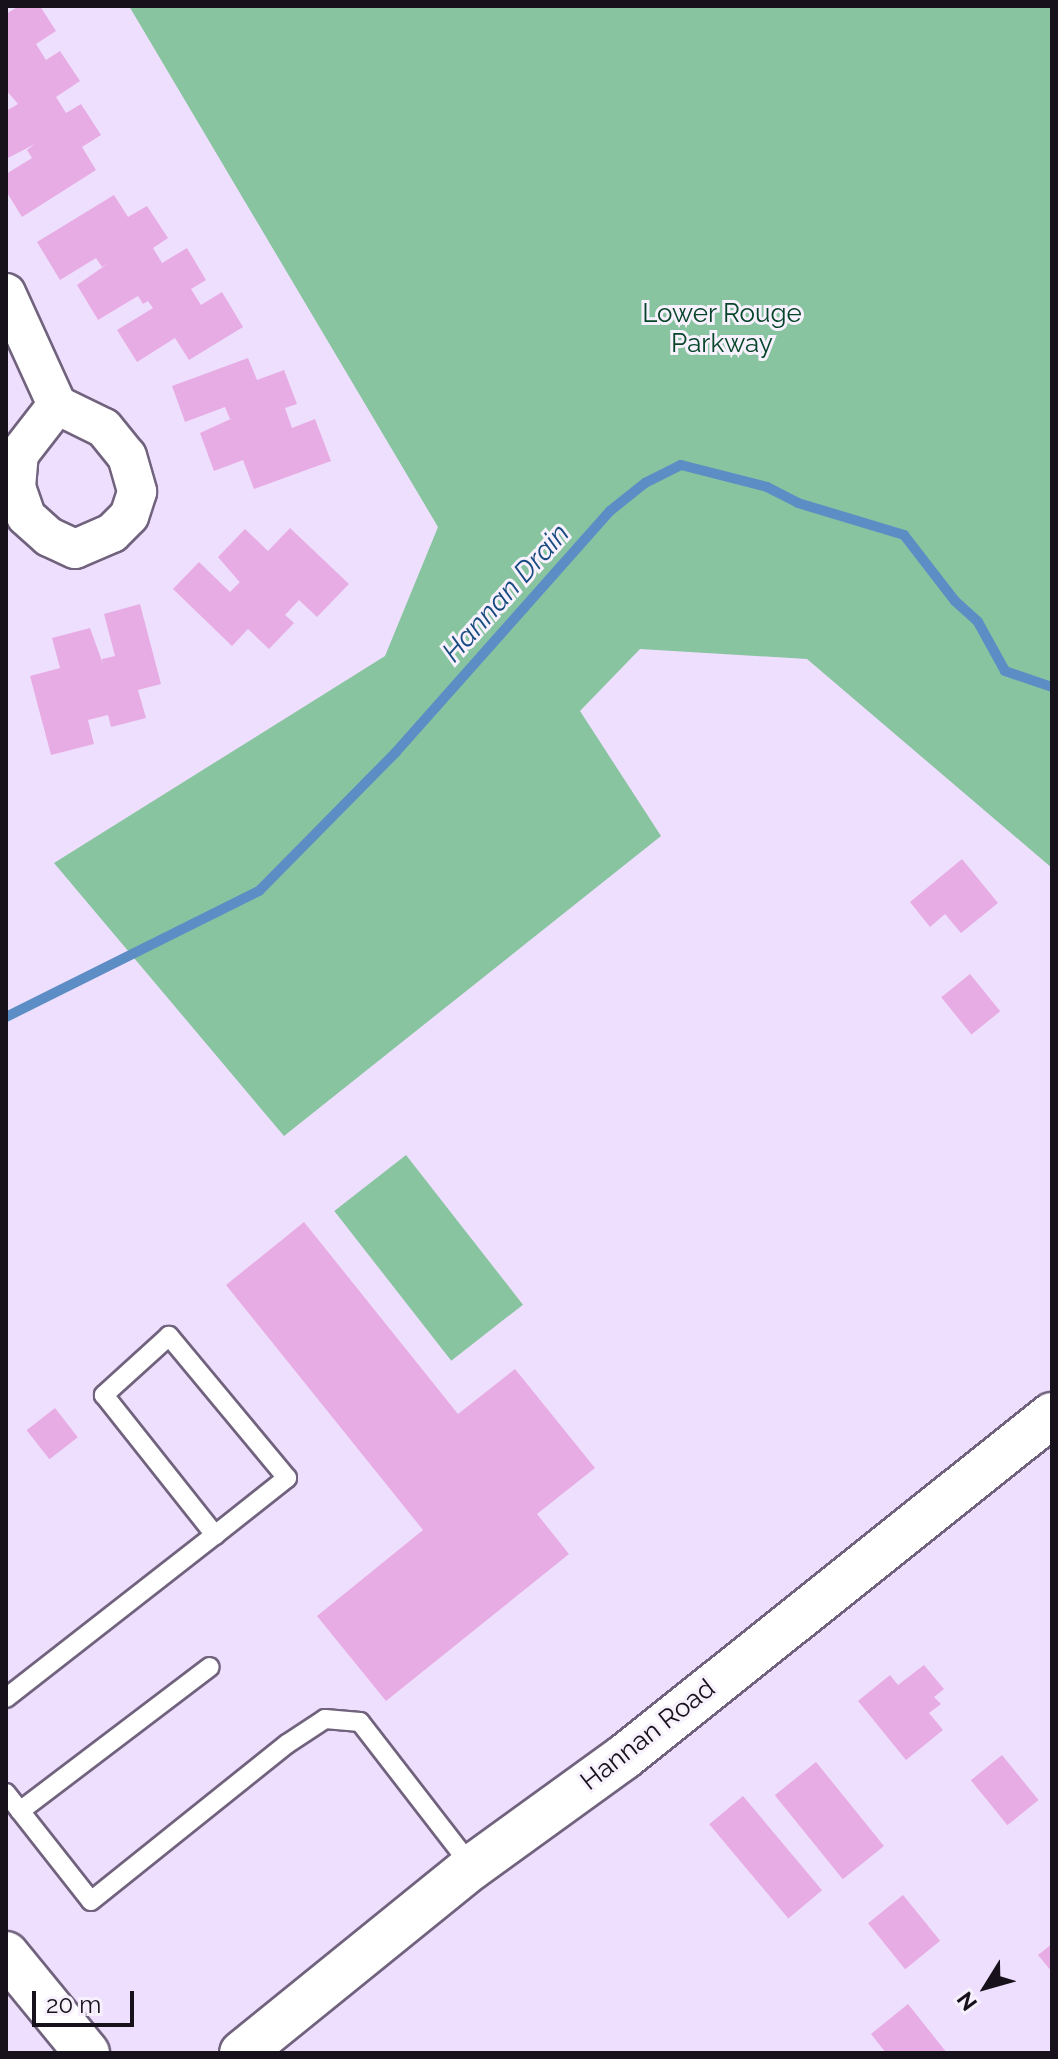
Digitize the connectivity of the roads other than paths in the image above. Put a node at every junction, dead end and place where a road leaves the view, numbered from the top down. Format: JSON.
{"nodes":[{"id":1,"x":6,"y":293,"type":"edge"},
{"id":2,"x":57,"y":405,"type":"dead end"},
{"id":3,"x":1052,"y":1415,"type":"edge"},
{"id":4,"x":215,"y":1535,"type":"junction"},
{"id":5,"x":210,"y":1667,"type":"dead end"},
{"id":6,"x":6,"y":1698,"type":"edge"},
{"id":7,"x":6,"y":1793,"type":"edge"},
{"id":8,"x":20,"y":1811,"type":"junction"},
{"id":9,"x":472,"y":1867,"type":"junction"},
{"id":10,"x":6,"y":1954,"type":"edge"},
{"id":11,"x":87,"y":2053,"type":"edge"},
{"id":12,"x":242,"y":2053,"type":"edge"}],
"edges":[{"from":1,"to":2,"type":"street"},
{"from":3,"to":9,"type":"street","name":"Hannan Road"},
{"from":4,"to":4,"type":"lane"},
{"from":4,"to":6,"type":"lane"},
{"from":5,"to":8,"type":"lane"},
{"from":7,"to":8,"type":"lane"},
{"from":8,"to":9,"type":"lane"},
{"from":9,"to":12,"type":"street","name":"Hannan Road"},
{"from":10,"to":11,"type":"street"}]}
